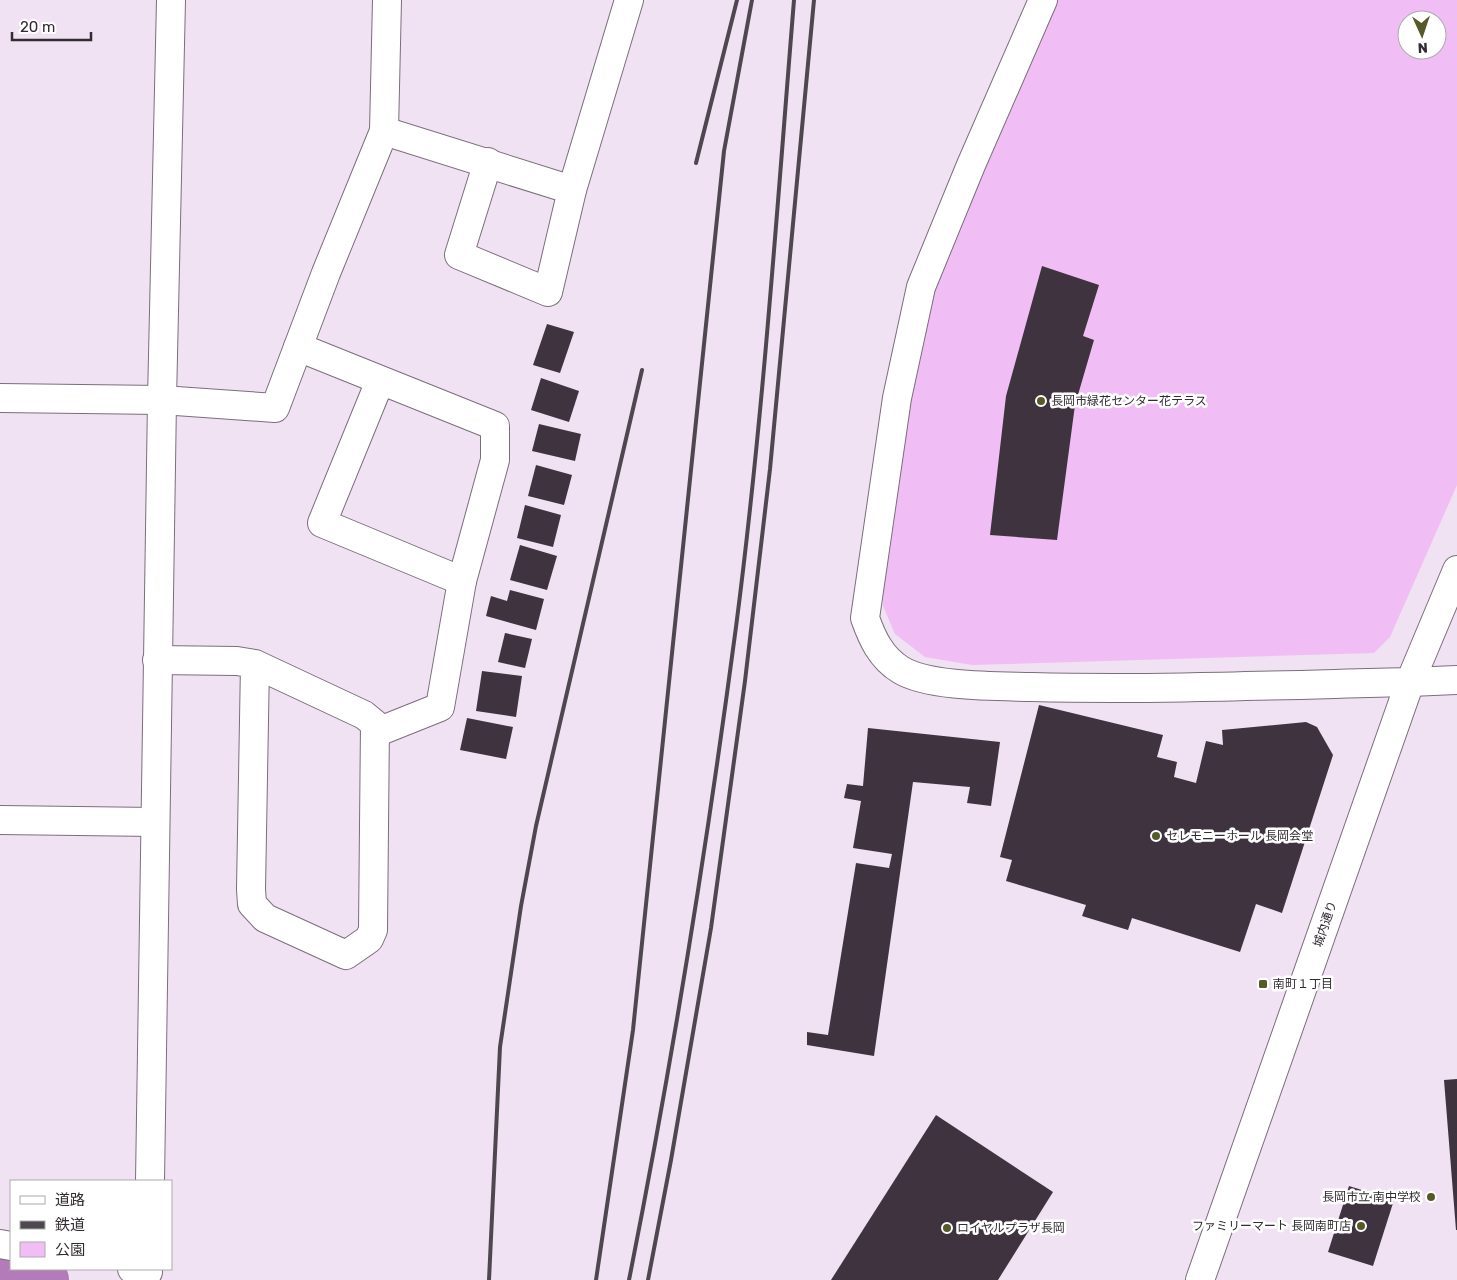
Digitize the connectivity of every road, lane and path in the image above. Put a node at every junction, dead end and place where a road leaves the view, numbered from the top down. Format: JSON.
{"nodes":[{"id":1,"x":171,"y":0,"type":"edge"},
{"id":2,"x":387,"y":0,"type":"edge"},
{"id":3,"x":629,"y":0,"type":"edge"},
{"id":4,"x":1043,"y":0,"type":"edge"},
{"id":5,"x":384,"y":131,"type":"junction"},
{"id":6,"x":488,"y":162,"type":"junction"},
{"id":7,"x":572,"y":190,"type":"junction"},
{"id":8,"x":298,"y":347,"type":"junction"},
{"id":9,"x":380,"y":381,"type":"junction"},
{"id":10,"x":0,"y":398,"type":"edge"},
{"id":11,"x":162,"y":400,"type":"junction"},
{"id":12,"x":1457,"y":570,"type":"edge"},
{"id":13,"x":462,"y":581,"type":"junction"},
{"id":14,"x":157,"y":660,"type":"junction"},
{"id":15,"x":255,"y":664,"type":"junction"},
{"id":16,"x":1457,"y":680,"type":"edge"},
{"id":17,"x":1410,"y":682,"type":"junction"},
{"id":18,"x":375,"y":733,"type":"junction"},
{"id":19,"x":0,"y":820,"type":"edge"},
{"id":20,"x":155,"y":822,"type":"junction"},
{"id":21,"x":150,"y":1180,"type":"edge"},
{"id":22,"x":1200,"y":1280,"type":"edge"}],
"edges":[{"from":1,"to":11,"type":"street"},
{"from":2,"to":5,"type":"street"},
{"from":3,"to":7,"type":"street"},
{"from":4,"to":17,"type":"street"},
{"from":5,"to":6,"type":"street"},
{"from":5,"to":8,"type":"street"},
{"from":6,"to":7,"type":"street"},
{"from":6,"to":7,"type":"street"},
{"from":8,"to":9,"type":"street"},
{"from":8,"to":11,"type":"street"},
{"from":9,"to":13,"type":"street"},
{"from":9,"to":13,"type":"street"},
{"from":10,"to":11,"type":"street"},
{"from":11,"to":14,"type":"street"},
{"from":12,"to":17,"type":"street","name":"城内通り"},
{"from":13,"to":18,"type":"street"},
{"from":14,"to":15,"type":"street"},
{"from":14,"to":20,"type":"street"},
{"from":15,"to":18,"type":"street"},
{"from":15,"to":18,"type":"street"},
{"from":16,"to":17,"type":"street"},
{"from":17,"to":22,"type":"street","name":"城内通り"},
{"from":19,"to":20,"type":"street"},
{"from":20,"to":21,"type":"street"}]}
